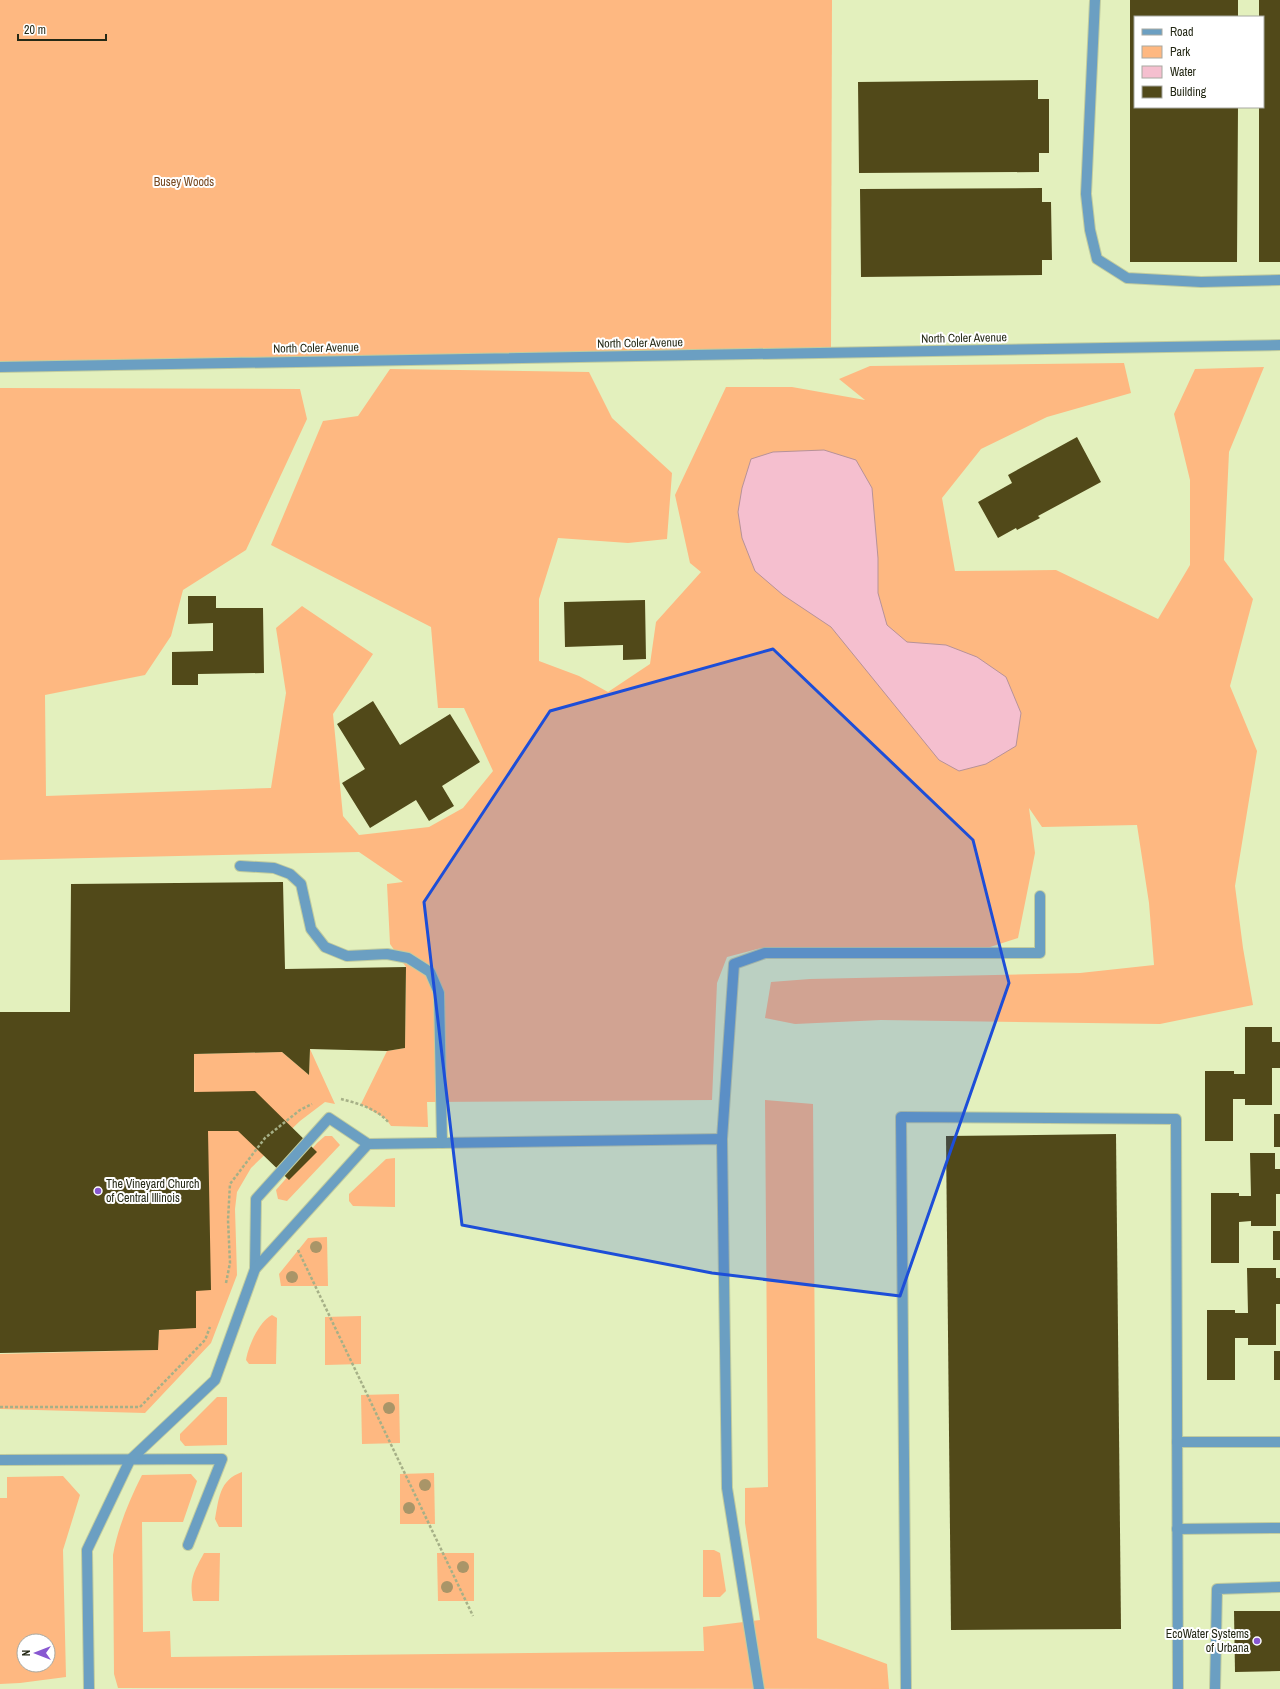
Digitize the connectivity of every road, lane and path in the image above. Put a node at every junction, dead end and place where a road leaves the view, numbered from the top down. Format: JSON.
{"nodes":[{"id":1,"x":1096,"y":0,"type":"edge"},
{"id":2,"x":1280,"y":280,"type":"edge"},
{"id":3,"x":1280,"y":345,"type":"edge"},
{"id":4,"x":0,"y":367,"type":"edge"},
{"id":5,"x":240,"y":866,"type":"dead end"},
{"id":6,"x":1040,"y":896,"type":"dead end"},
{"id":7,"x":335,"y":1098,"type":"dead end"},
{"id":8,"x":314,"y":1103,"type":"dead end"},
{"id":9,"x":722,"y":1139,"type":"junction"},
{"id":10,"x":442,"y":1143,"type":"junction"},
{"id":11,"x":368,"y":1144,"type":"junction"},
{"id":12,"x":403,"y":1144,"type":"junction"},
{"id":13,"x":230,"y":1184,"type":"junction"},
{"id":14,"x":256,"y":1209,"type":"junction"},
{"id":15,"x":284,"y":1236,"type":"junction"},
{"id":16,"x":255,"y":1270,"type":"junction"},
{"id":17,"x":226,"y":1285,"type":"dead end"},
{"id":18,"x":210,"y":1326,"type":"dead end"},
{"id":19,"x":0,"y":1407,"type":"edge"},
{"id":20,"x":1177,"y":1442,"type":"junction"},
{"id":21,"x":1280,"y":1442,"type":"edge"},
{"id":22,"x":0,"y":1460,"type":"edge"},
{"id":23,"x":130,"y":1460,"type":"junction"},
{"id":24,"x":1280,"y":1528,"type":"edge"},
{"id":25,"x":1178,"y":1529,"type":"junction"},
{"id":26,"x":188,"y":1546,"type":"dead end"},
{"id":27,"x":1280,"y":1587,"type":"edge"},
{"id":28,"x":473,"y":1616,"type":"dead end"},
{"id":29,"x":90,"y":1689,"type":"edge"},
{"id":30,"x":759,"y":1689,"type":"edge"},
{"id":31,"x":906,"y":1689,"type":"edge"},
{"id":32,"x":1178,"y":1689,"type":"edge"},
{"id":33,"x":1215,"y":1689,"type":"edge"}],
"edges":[{"from":1,"to":2,"type":"street"},
{"from":3,"to":4,"type":"street","name":"North Coler Avenue"},
{"from":5,"to":10,"type":"street"},
{"from":6,"to":9,"type":"street"},
{"from":7,"to":12,"type":"path"},
{"from":8,"to":13,"type":"path"},
{"from":9,"to":10,"type":"street"},
{"from":9,"to":30,"type":"street"},
{"from":10,"to":12,"type":"street"},
{"from":11,"to":12,"type":"street"},
{"from":11,"to":14,"type":"street"},
{"from":11,"to":15,"type":"street"},
{"from":13,"to":14,"type":"path"},
{"from":13,"to":17,"type":"path"},
{"from":14,"to":16,"type":"street"},
{"from":15,"to":16,"type":"street"},
{"from":15,"to":28,"type":"path"},
{"from":16,"to":23,"type":"street"},
{"from":18,"to":19,"type":"path"},
{"from":20,"to":21,"type":"street"},
{"from":20,"to":25,"type":"street"},
{"from":20,"to":31,"type":"street"},
{"from":22,"to":23,"type":"street"},
{"from":23,"to":26,"type":"street"},
{"from":23,"to":29,"type":"street"},
{"from":24,"to":25,"type":"street"},
{"from":25,"to":32,"type":"street"},
{"from":27,"to":33,"type":"street"}]}
